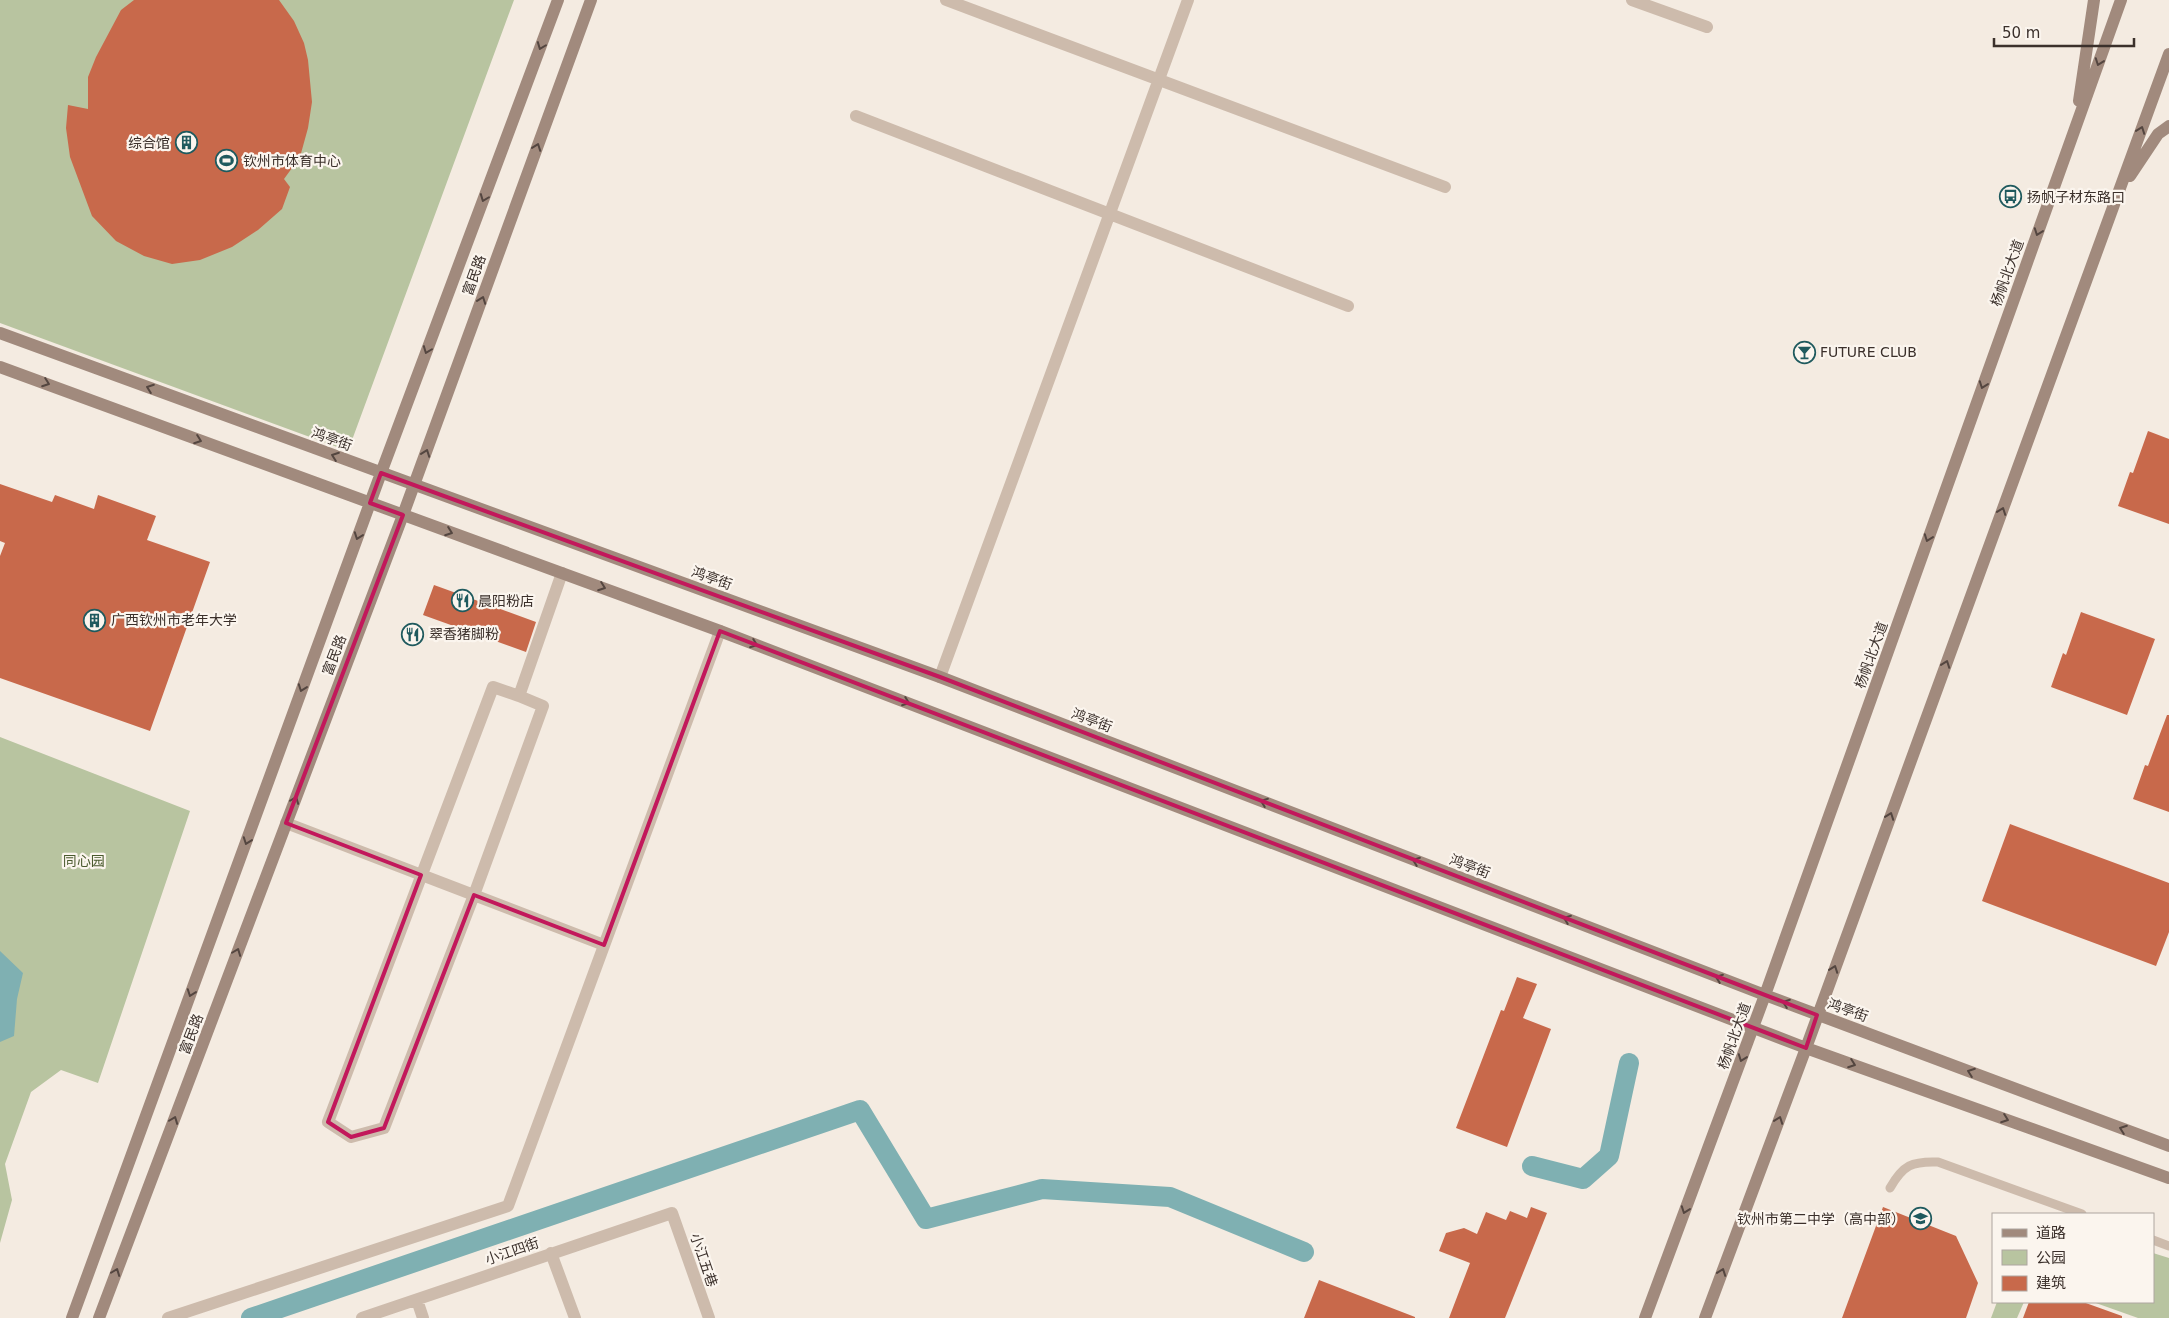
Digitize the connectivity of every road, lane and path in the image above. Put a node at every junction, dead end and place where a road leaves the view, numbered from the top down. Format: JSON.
{"nodes":[{"id":1,"x":558,"y":0,"type":"edge"},
{"id":2,"x":591,"y":0,"type":"edge"},
{"id":3,"x":946,"y":0,"type":"edge"},
{"id":4,"x":1188,"y":0,"type":"edge"},
{"id":5,"x":1632,"y":0,"type":"edge"},
{"id":6,"x":2094,"y":0,"type":"edge"},
{"id":7,"x":2121,"y":0,"type":"edge"},
{"id":8,"x":1707,"y":27,"type":"dead end"},
{"id":9,"x":2169,"y":54,"type":"edge"},
{"id":10,"x":1159,"y":80,"type":"junction"},
{"id":11,"x":856,"y":116,"type":"dead end"},
{"id":12,"x":2169,"y":126,"type":"edge"},
{"id":13,"x":2074,"y":131,"type":"junction"},
{"id":14,"x":1445,"y":187,"type":"dead end"},
{"id":15,"x":2118,"y":193,"type":"junction"},
{"id":16,"x":1110,"y":214,"type":"junction"},
{"id":17,"x":1348,"y":306,"type":"dead end"},
{"id":18,"x":0,"y":333,"type":"edge"},
{"id":19,"x":0,"y":366,"type":"edge"},
{"id":20,"x":381,"y":473,"type":"junction"},
{"id":21,"x":414,"y":486,"type":"junction"},
{"id":22,"x":370,"y":503,"type":"junction"},
{"id":23,"x":403,"y":515,"type":"junction"},
{"id":24,"x":562,"y":573,"type":"junction"},
{"id":25,"x":720,"y":631,"type":"junction"},
{"id":26,"x":940,"y":677,"type":"junction"},
{"id":27,"x":519,"y":696,"type":"junction"},
{"id":28,"x":286,"y":823,"type":"junction"},
{"id":29,"x":421,"y":875,"type":"junction"},
{"id":30,"x":474,"y":895,"type":"junction"},
{"id":31,"x":604,"y":945,"type":"junction"},
{"id":32,"x":1764,"y":995,"type":"junction"},
{"id":33,"x":1818,"y":1015,"type":"junction"},
{"id":34,"x":1753,"y":1028,"type":"junction"},
{"id":35,"x":1806,"y":1048,"type":"junction"},
{"id":36,"x":2169,"y":1146,"type":"edge"},
{"id":37,"x":2169,"y":1178,"type":"edge"},
{"id":38,"x":1890,"y":1188,"type":"dead end"},
{"id":39,"x":672,"y":1213,"type":"joint"},
{"id":40,"x":2079,"y":1213,"type":"edge"},
{"id":41,"x":2154,"y":1240,"type":"edge"},
{"id":42,"x":2169,"y":1246,"type":"edge"},
{"id":43,"x":552,"y":1253,"type":"junction"},
{"id":44,"x":417,"y":1300,"type":"junction"},
{"id":45,"x":72,"y":1318,"type":"edge"},
{"id":46,"x":99,"y":1318,"type":"edge"},
{"id":47,"x":168,"y":1318,"type":"edge"},
{"id":48,"x":362,"y":1318,"type":"edge"},
{"id":49,"x":423,"y":1318,"type":"edge"},
{"id":50,"x":575,"y":1318,"type":"edge"},
{"id":51,"x":709,"y":1318,"type":"edge"},
{"id":52,"x":1645,"y":1318,"type":"edge"},
{"id":53,"x":1705,"y":1318,"type":"edge"}],
"edges":[{"from":1,"to":20,"type":"street","name":"富民路","one_way":true},
{"from":21,"to":2,"type":"street","name":"富民路","one_way":true},
{"from":3,"to":10,"type":"street"},
{"from":4,"to":10,"type":"street"},
{"from":5,"to":8,"type":"street"},
{"from":6,"to":13,"type":"street"},
{"from":7,"to":13,"type":"street","name":"杨帆北大道","one_way":true},
{"from":15,"to":9,"type":"street","one_way":true},
{"from":10,"to":14,"type":"street"},
{"from":10,"to":16,"type":"street"},
{"from":11,"to":16,"type":"street"},
{"from":12,"to":15,"type":"street"},
{"from":13,"to":32,"type":"street","name":"杨帆北大道","one_way":true},
{"from":33,"to":15,"type":"street","one_way":true},
{"from":16,"to":17,"type":"street"},
{"from":16,"to":26,"type":"street"},
{"from":20,"to":18,"type":"street","name":"鸿亭街","one_way":true},
{"from":19,"to":22,"type":"street","one_way":true},
{"from":20,"to":21,"type":"street","name":"鸿亭街"},
{"from":20,"to":22,"type":"street","name":"富民路"},
{"from":21,"to":23,"type":"street","name":"富民路"},
{"from":21,"to":26,"type":"street","name":"鸿亭街"},
{"from":22,"to":23,"type":"street"},
{"from":22,"to":45,"type":"street","name":"富民路","one_way":true},
{"from":23,"to":24,"type":"street","one_way":true},
{"from":28,"to":23,"type":"street","name":"富民路","one_way":true},
{"from":24,"to":25,"type":"street","one_way":true},
{"from":24,"to":27,"type":"street"},
{"from":25,"to":31,"type":"street"},
{"from":25,"to":34,"type":"street","one_way":true},
{"from":32,"to":26,"type":"street","name":"鸿亭街","one_way":true},
{"from":27,"to":29,"type":"street"},
{"from":27,"to":30,"type":"street"},
{"from":28,"to":29,"type":"street"},
{"from":46,"to":28,"type":"street","name":"富民路","one_way":true},
{"from":29,"to":30,"type":"street"},
{"from":29,"to":30,"type":"street"},
{"from":30,"to":31,"type":"street"},
{"from":31,"to":47,"type":"street"},
{"from":33,"to":32,"type":"street","name":"鸿亭街","one_way":true},
{"from":32,"to":34,"type":"street","name":"杨帆北大道"},
{"from":33,"to":35,"type":"street"},
{"from":36,"to":33,"type":"street","name":"鸿亭街","one_way":true},
{"from":34,"to":35,"type":"street"},
{"from":34,"to":52,"type":"street","name":"杨帆北大道","one_way":true},
{"from":35,"to":37,"type":"street","one_way":true},
{"from":53,"to":35,"type":"street","one_way":true},
{"from":38,"to":40,"type":"lane"},
{"from":39,"to":43,"type":"street","name":"小江四街"},
{"from":39,"to":51,"type":"street","name":"小江五巷"},
{"from":41,"to":42,"type":"lane"},
{"from":43,"to":44,"type":"street","name":"小江四街"},
{"from":43,"to":50,"type":"street"},
{"from":44,"to":48,"type":"street","name":"小江四街"},
{"from":44,"to":49,"type":"street"}]}
